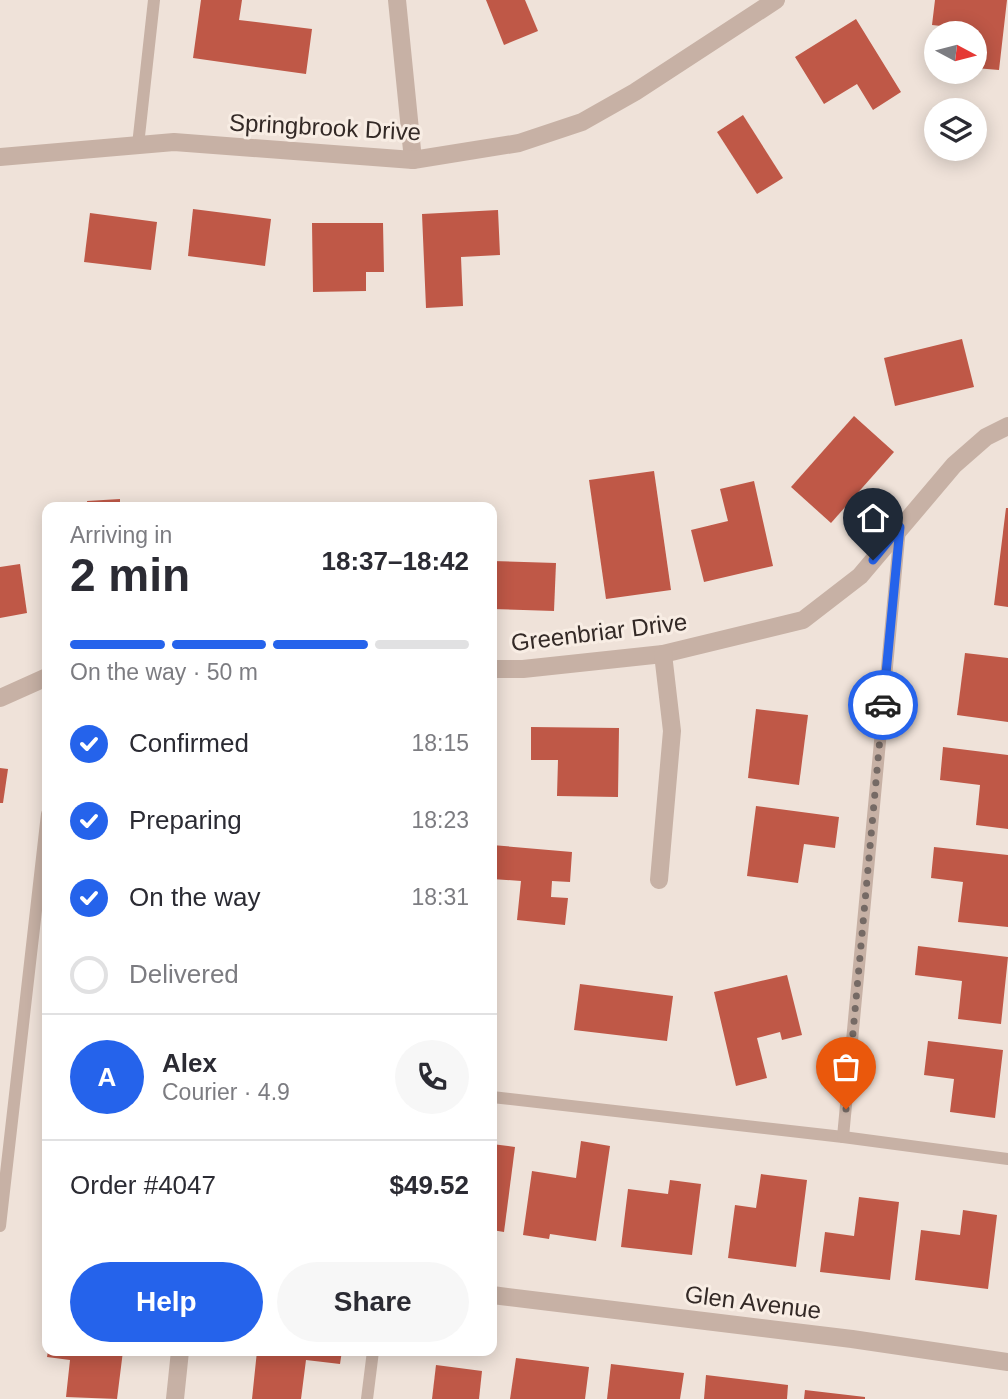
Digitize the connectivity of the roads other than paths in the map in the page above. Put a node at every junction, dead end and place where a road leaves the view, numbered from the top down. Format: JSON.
{"nodes":[{"id":1,"x":154,"y":0,"type":"edge"},
{"id":2,"x":397,"y":0,"type":"edge"},
{"id":3,"x":776,"y":0,"type":"edge"},
{"id":4,"x":138,"y":145,"type":"junction"},
{"id":5,"x":0,"y":157,"type":"edge"},
{"id":6,"x":413,"y":160,"type":"junction"},
{"id":7,"x":1008,"y":426,"type":"edge"},
{"id":8,"x":900,"y":527,"type":"junction"},
{"id":9,"x":663,"y":654,"type":"junction"},
{"id":10,"x":497,"y":669,"type":"edge"},
{"id":11,"x":42,"y":679,"type":"edge"},
{"id":12,"x":0,"y":698,"type":"edge"},
{"id":13,"x":42,"y":858,"type":"edge"},
{"id":14,"x":659,"y":880,"type":"dead end"},
{"id":15,"x":497,"y":1098,"type":"edge"},
{"id":16,"x":843,"y":1137,"type":"junction"},
{"id":17,"x":1008,"y":1159,"type":"edge"},
{"id":18,"x":0,"y":1226,"type":"edge"},
{"id":19,"x":497,"y":1296,"type":"edge"},
{"id":20,"x":179,"y":1356,"type":"edge"},
{"id":21,"x":372,"y":1356,"type":"edge"},
{"id":22,"x":1008,"y":1362,"type":"edge"},
{"id":23,"x":175,"y":1399,"type":"edge"},
{"id":24,"x":367,"y":1399,"type":"edge"}],
"edges":[{"from":1,"to":4,"type":"lane"},
{"from":2,"to":6,"type":"street"},
{"from":3,"to":6,"type":"street","name":"Springbrook Drive"},
{"from":4,"to":5,"type":"street","name":"Springbrook Drive"},
{"from":4,"to":6,"type":"street","name":"Springbrook Drive"},
{"from":7,"to":8,"type":"street","name":"Greenbriar Drive"},
{"from":8,"to":9,"type":"street","name":"Greenbriar Drive"},
{"from":8,"to":16,"type":"lane"},
{"from":9,"to":10,"type":"street","name":"Greenbriar Drive"},
{"from":9,"to":14,"type":"street"},
{"from":11,"to":12,"type":"street"},
{"from":13,"to":18,"type":"lane"},
{"from":15,"to":16,"type":"lane"},
{"from":16,"to":17,"type":"lane"},
{"from":19,"to":22,"type":"street","name":"Glen Avenue"},
{"from":20,"to":23,"type":"street"},
{"from":21,"to":24,"type":"lane"}]}
